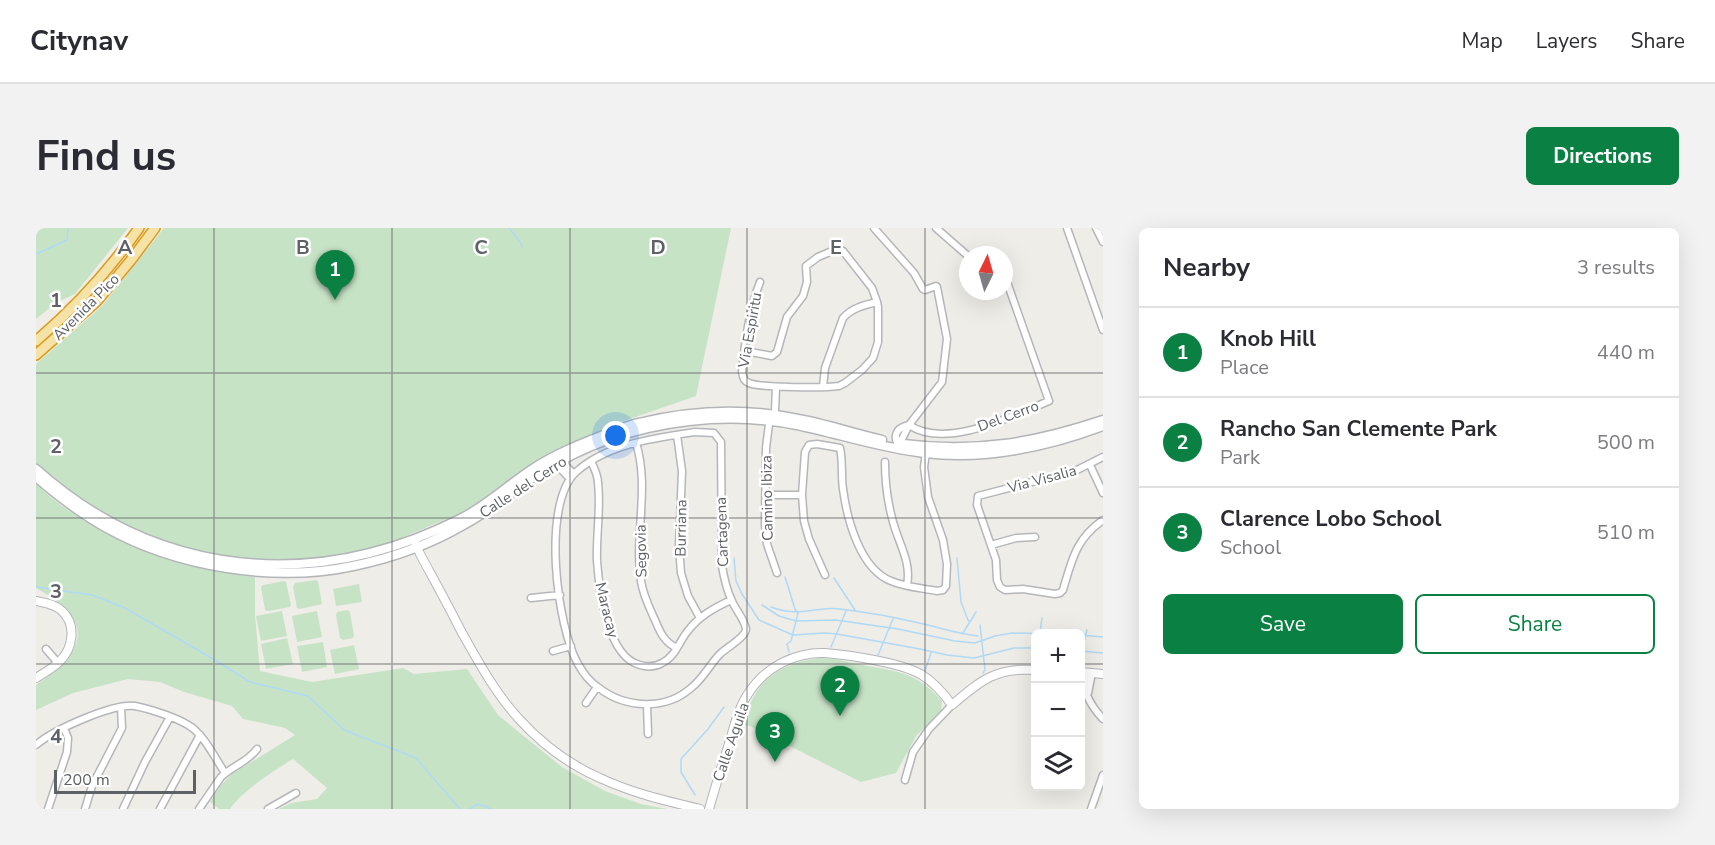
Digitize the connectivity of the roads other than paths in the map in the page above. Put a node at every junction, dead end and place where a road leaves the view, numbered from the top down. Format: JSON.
{"nodes":[{"id":1,"x":139,"y":228,"type":"edge"},
{"id":2,"x":155,"y":228,"type":"edge"},
{"id":3,"x":936,"y":228,"type":"edge"},
{"id":4,"x":1067,"y":228,"type":"edge"},
{"id":5,"x":1096,"y":228,"type":"edge"},
{"id":6,"x":876,"y":229,"type":"edge"},
{"id":7,"x":1103,"y":242,"type":"edge"},
{"id":8,"x":959,"y":248,"type":"edge"},
{"id":9,"x":760,"y":282,"type":"dead end"},
{"id":10,"x":1013,"y":299,"type":"edge"},
{"id":11,"x":877,"y":302,"type":"junction"},
{"id":12,"x":1103,"y":330,"type":"edge"},
{"id":13,"x":36,"y":341,"type":"edge"},
{"id":14,"x":744,"y":351,"type":"junction"},
{"id":15,"x":36,"y":355,"type":"edge"},
{"id":16,"x":776,"y":387,"type":"junction"},
{"id":17,"x":823,"y":387,"type":"junction"},
{"id":18,"x":771,"y":418,"type":"junction"},
{"id":19,"x":909,"y":425,"type":"junction"},
{"id":20,"x":1103,"y":425,"type":"edge"},
{"id":21,"x":677,"y":435,"type":"junction"},
{"id":22,"x":636,"y":443,"type":"junction"},
{"id":23,"x":896,"y":446,"type":"junction"},
{"id":24,"x":926,"y":450,"type":"junction"},
{"id":25,"x":1103,"y":457,"type":"edge"},
{"id":26,"x":557,"y":459,"type":"junction"},
{"id":27,"x":591,"y":461,"type":"junction"},
{"id":28,"x":885,"y":462,"type":"dead end"},
{"id":29,"x":1090,"y":465,"type":"junction"},
{"id":30,"x":36,"y":469,"type":"edge"},
{"id":31,"x":572,"y":476,"type":"junction"},
{"id":32,"x":36,"y":477,"type":"edge"},
{"id":33,"x":1103,"y":493,"type":"edge"},
{"id":34,"x":766,"y":495,"type":"junction"},
{"id":35,"x":802,"y":495,"type":"junction"},
{"id":36,"x":1103,"y":520,"type":"edge"},
{"id":37,"x":1035,"y":537,"type":"dead end"},
{"id":38,"x":416,"y":543,"type":"junction"},
{"id":39,"x":991,"y":545,"type":"junction"},
{"id":40,"x":777,"y":573,"type":"dead end"},
{"id":41,"x":825,"y":575,"type":"dead end"},
{"id":42,"x":907,"y":585,"type":"junction"},
{"id":43,"x":560,"y":595,"type":"junction"},
{"id":44,"x":531,"y":597,"type":"dead end"},
{"id":45,"x":731,"y":600,"type":"junction"},
{"id":46,"x":36,"y":601,"type":"edge"},
{"id":47,"x":700,"y":618,"type":"junction"},
{"id":48,"x":571,"y":646,"type":"junction"},
{"id":49,"x":676,"y":648,"type":"junction"},
{"id":50,"x":46,"y":649,"type":"dead end"},
{"id":51,"x":552,"y":651,"type":"dead end"},
{"id":52,"x":58,"y":663,"type":"junction"},
{"id":53,"x":1031,"y":670,"type":"edge"},
{"id":54,"x":1085,"y":672,"type":"edge"},
{"id":55,"x":1085,"y":673,"type":"edge"},
{"id":56,"x":1103,"y":674,"type":"edge"},
{"id":57,"x":36,"y":678,"type":"edge"},
{"id":58,"x":597,"y":687,"type":"junction"},
{"id":59,"x":586,"y":703,"type":"dead end"},
{"id":60,"x":647,"y":705,"type":"junction"},
{"id":61,"x":952,"y":705,"type":"junction"},
{"id":62,"x":121,"y":707,"type":"junction"},
{"id":63,"x":170,"y":717,"type":"junction"},
{"id":64,"x":1103,"y":719,"type":"edge"},
{"id":65,"x":64,"y":728,"type":"junction"},
{"id":66,"x":648,"y":734,"type":"dead end"},
{"id":67,"x":200,"y":735,"type":"junction"},
{"id":68,"x":36,"y":745,"type":"edge"},
{"id":69,"x":257,"y":749,"type":"dead end"},
{"id":70,"x":225,"y":773,"type":"junction"},
{"id":71,"x":1103,"y":775,"type":"edge"},
{"id":72,"x":905,"y":780,"type":"dead end"},
{"id":73,"x":296,"y":793,"type":"dead end"},
{"id":74,"x":48,"y":809,"type":"edge"},
{"id":75,"x":85,"y":809,"type":"edge"},
{"id":76,"x":123,"y":809,"type":"edge"},
{"id":77,"x":160,"y":809,"type":"edge"},
{"id":78,"x":199,"y":809,"type":"edge"},
{"id":79,"x":268,"y":809,"type":"edge"},
{"id":80,"x":700,"y":809,"type":"edge"},
{"id":81,"x":709,"y":809,"type":"edge"},
{"id":82,"x":1091,"y":809,"type":"edge"}],
"edges":[{"from":1,"to":13,"type":"highway","name":"Avenida Pico"},
{"from":2,"to":15,"type":"highway","name":"Avenida Pico"},
{"from":3,"to":8,"type":"street"},
{"from":4,"to":12,"type":"street"},
{"from":5,"to":7,"type":"street"},
{"from":6,"to":19,"type":"street"},
{"from":9,"to":14,"type":"street","name":"Via Espiritu"},
{"from":10,"to":19,"type":"street","name":"Del Cerro"},
{"from":11,"to":14,"type":"street"},
{"from":11,"to":17,"type":"street"},
{"from":11,"to":17,"type":"street"},
{"from":14,"to":16,"type":"street","name":"Via Espiritu"},
{"from":16,"to":17,"type":"street"},
{"from":16,"to":18,"type":"street","name":"Camino Ibiza"},
{"from":18,"to":23,"type":"main road","name":"Calle del Cerro"},
{"from":18,"to":26,"type":"main road","name":"Calle del Cerro"},
{"from":18,"to":34,"type":"street","name":"Camino Ibiza"},
{"from":19,"to":23,"type":"street"},
{"from":20,"to":24,"type":"main road","name":"Calle del Cerro"},
{"from":21,"to":22,"type":"street"},
{"from":21,"to":45,"type":"street","name":"Cartagena"},
{"from":21,"to":47,"type":"street","name":"Burriana"},
{"from":22,"to":27,"type":"street"},
{"from":22,"to":49,"type":"street","name":"Segovia"},
{"from":23,"to":24,"type":"main road","name":"Calle del Cerro"},
{"from":24,"to":42,"type":"street"},
{"from":25,"to":29,"type":"street","name":"Via Visalia"},
{"from":26,"to":31,"type":"street"},
{"from":26,"to":38,"type":"main road","name":"Calle del Cerro"},
{"from":27,"to":31,"type":"street"},
{"from":27,"to":49,"type":"street","name":"Maracay"},
{"from":28,"to":42,"type":"street"},
{"from":29,"to":33,"type":"street"},
{"from":29,"to":39,"type":"street","name":"Via Visalia"},
{"from":30,"to":38,"type":"main road","name":"Calle del Cerro"},
{"from":31,"to":43,"type":"street"},
{"from":32,"to":38,"type":"main road","name":"Calle del Cerro"},
{"from":34,"to":35,"type":"street"},
{"from":34,"to":40,"type":"street","name":"Camino Ibiza"},
{"from":35,"to":41,"type":"street"},
{"from":35,"to":42,"type":"street"},
{"from":36,"to":39,"type":"street"},
{"from":37,"to":39,"type":"street"},
{"from":38,"to":80,"type":"street"},
{"from":43,"to":44,"type":"street"},
{"from":43,"to":48,"type":"street"},
{"from":45,"to":47,"type":"street","name":"Maracay"},
{"from":45,"to":60,"type":"street","name":"Cartagena"},
{"from":46,"to":52,"type":"street"},
{"from":47,"to":49,"type":"street","name":"Maracay"},
{"from":48,"to":51,"type":"street"},
{"from":48,"to":58,"type":"street"},
{"from":50,"to":52,"type":"street"},
{"from":52,"to":57,"type":"street"},
{"from":53,"to":61,"type":"street"},
{"from":54,"to":56,"type":"street"},
{"from":55,"to":64,"type":"street"},
{"from":58,"to":59,"type":"street"},
{"from":58,"to":60,"type":"street"},
{"from":60,"to":66,"type":"street"},
{"from":61,"to":72,"type":"street"},
{"from":61,"to":81,"type":"street","name":"Calle Aguila"},
{"from":62,"to":63,"type":"street"},
{"from":62,"to":65,"type":"street"},
{"from":62,"to":75,"type":"street"},
{"from":63,"to":67,"type":"street"},
{"from":63,"to":76,"type":"street"},
{"from":65,"to":68,"type":"street"},
{"from":65,"to":74,"type":"street"},
{"from":67,"to":70,"type":"street"},
{"from":67,"to":77,"type":"street"},
{"from":69,"to":70,"type":"street"},
{"from":70,"to":78,"type":"street"},
{"from":71,"to":82,"type":"street"},
{"from":73,"to":79,"type":"street"}]}
